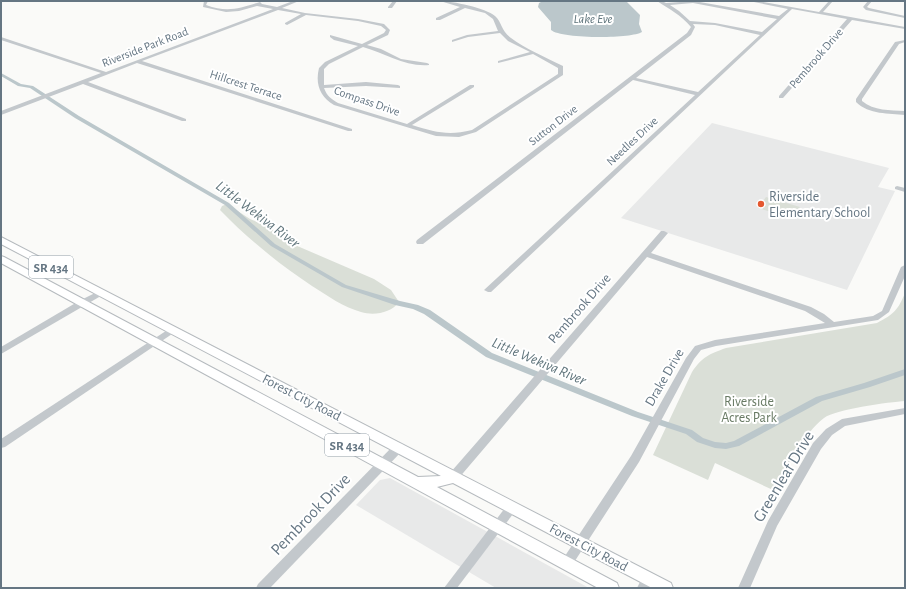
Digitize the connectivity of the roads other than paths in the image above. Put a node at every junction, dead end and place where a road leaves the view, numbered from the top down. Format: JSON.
{"nodes":[{"id":1,"x":206,"y":1,"type":"edge"},
{"id":2,"x":265,"y":1,"type":"edge"},
{"id":3,"x":297,"y":1,"type":"edge"},
{"id":4,"x":395,"y":1,"type":"edge"},
{"id":5,"x":442,"y":1,"type":"edge"},
{"id":6,"x":660,"y":1,"type":"edge"},
{"id":7,"x":751,"y":1,"type":"edge"},
{"id":8,"x":831,"y":1,"type":"edge"},
{"id":9,"x":870,"y":1,"type":"edge"},
{"id":10,"x":258,"y":4,"type":"junction"},
{"id":11,"x":666,"y":4,"type":"junction"},
{"id":12,"x":390,"y":6,"type":"dead end"},
{"id":13,"x":464,"y":6,"type":"junction"},
{"id":14,"x":278,"y":8,"type":"junction"},
{"id":15,"x":791,"y":8,"type":"junction"},
{"id":16,"x":820,"y":13,"type":"junction"},
{"id":17,"x":304,"y":14,"type":"junction"},
{"id":18,"x":893,"y":15,"type":"junction"},
{"id":19,"x":905,"y":16,"type":"edge"},
{"id":20,"x":781,"y":18,"type":"junction"},
{"id":21,"x":438,"y":19,"type":"dead end"},
{"id":22,"x":850,"y":19,"type":"junction"},
{"id":23,"x":689,"y":22,"type":"junction"},
{"id":24,"x":287,"y":24,"type":"dead end"},
{"id":25,"x":886,"y":25,"type":"junction"},
{"id":26,"x":905,"y":28,"type":"edge"},
{"id":27,"x":501,"y":32,"type":"junction"},
{"id":28,"x":764,"y":34,"type":"junction"},
{"id":29,"x":332,"y":36,"type":"dead end"},
{"id":30,"x":1,"y":38,"type":"edge"},
{"id":31,"x":454,"y":41,"type":"dead end"},
{"id":32,"x":905,"y":41,"type":"edge"},
{"id":33,"x":361,"y":45,"type":"junction"},
{"id":34,"x":534,"y":53,"type":"junction"},
{"id":35,"x":136,"y":62,"type":"junction"},
{"id":36,"x":500,"y":62,"type":"dead end"},
{"id":37,"x":427,"y":64,"type":"dead end"},
{"id":38,"x":105,"y":73,"type":"junction"},
{"id":39,"x":631,"y":78,"type":"junction"},
{"id":40,"x":82,"y":82,"type":"junction"},
{"id":41,"x":472,"y":86,"type":"dead end"},
{"id":42,"x":321,"y":87,"type":"junction"},
{"id":43,"x":398,"y":87,"type":"dead end"},
{"id":44,"x":699,"y":94,"type":"junction"},
{"id":45,"x":781,"y":97,"type":"dead end"},
{"id":46,"x":1,"y":113,"type":"edge"},
{"id":47,"x":905,"y":113,"type":"edge"},
{"id":48,"x":184,"y":120,"type":"dead end"},
{"id":49,"x":407,"y":126,"type":"junction"},
{"id":50,"x":350,"y":130,"type":"dead end"},
{"id":51,"x":897,"y":188,"type":"dead end"},
{"id":52,"x":905,"y":190,"type":"edge"},
{"id":53,"x":664,"y":232,"type":"dead end"},
{"id":54,"x":1,"y":240,"type":"edge"},
{"id":55,"x":420,"y":242,"type":"dead end"},
{"id":56,"x":646,"y":254,"type":"junction"},
{"id":57,"x":1,"y":259,"type":"edge"},
{"id":58,"x":905,"y":268,"type":"edge"},
{"id":59,"x":488,"y":290,"type":"dead end"},
{"id":60,"x":102,"y":293,"type":"junction"},
{"id":61,"x":82,"y":303,"type":"junction"},
{"id":62,"x":833,"y":325,"type":"junction"},
{"id":63,"x":172,"y":330,"type":"junction"},
{"id":64,"x":154,"y":341,"type":"junction"},
{"id":65,"x":1,"y":351,"type":"edge"},
{"id":66,"x":905,"y":411,"type":"edge"},
{"id":67,"x":1,"y":444,"type":"edge"},
{"id":68,"x":399,"y":447,"type":"junction"},
{"id":69,"x":383,"y":464,"type":"junction"},
{"id":70,"x":454,"y":476,"type":"junction"},
{"id":71,"x":413,"y":480,"type":"junction"},
{"id":72,"x":512,"y":507,"type":"junction"},
{"id":73,"x":497,"y":526,"type":"junction"},
{"id":74,"x":580,"y":543,"type":"junction"},
{"id":75,"x":567,"y":564,"type":"junction"},
{"id":76,"x":646,"y":583,"type":"edge"},
{"id":77,"x":262,"y":588,"type":"edge"},
{"id":78,"x":450,"y":588,"type":"edge"},
{"id":79,"x":612,"y":588,"type":"edge"},
{"id":80,"x":666,"y":588,"type":"edge"},
{"id":81,"x":744,"y":588,"type":"edge"}],
"edges":[{"from":1,"to":10,"type":"street"},
{"from":2,"to":10,"type":"street"},
{"from":3,"to":14,"type":"street","name":"Riverside Park Road"},
{"from":4,"to":12,"type":"street"},
{"from":5,"to":13,"type":"street"},
{"from":6,"to":11,"type":"street"},
{"from":7,"to":15,"type":"street"},
{"from":8,"to":16,"type":"street"},
{"from":9,"to":18,"type":"street"},
{"from":10,"to":14,"type":"street","name":"Compass Drive"},
{"from":11,"to":20,"type":"street"},
{"from":11,"to":23,"type":"street"},
{"from":13,"to":21,"type":"street"},
{"from":13,"to":27,"type":"street"},
{"from":14,"to":17,"type":"street","name":"Compass Drive"},
{"from":14,"to":35,"type":"street","name":"Riverside Park Road"},
{"from":15,"to":16,"type":"street"},
{"from":15,"to":20,"type":"street","name":"Needles Drive"},
{"from":16,"to":22,"type":"street"},
{"from":17,"to":24,"type":"street"},
{"from":17,"to":33,"type":"street","name":"Compass Drive"},
{"from":18,"to":19,"type":"street"},
{"from":18,"to":25,"type":"street"},
{"from":20,"to":28,"type":"street","name":"Needles Drive"},
{"from":22,"to":25,"type":"street"},
{"from":22,"to":45,"type":"street","name":"Pembrook Drive"},
{"from":23,"to":28,"type":"street"},
{"from":23,"to":39,"type":"street","name":"Sutton Drive"},
{"from":25,"to":26,"type":"street"},
{"from":27,"to":31,"type":"street"},
{"from":27,"to":34,"type":"street"},
{"from":28,"to":44,"type":"street","name":"Needles Drive"},
{"from":29,"to":33,"type":"street"},
{"from":30,"to":38,"type":"street"},
{"from":32,"to":47,"type":"street"},
{"from":33,"to":37,"type":"street"},
{"from":33,"to":42,"type":"street","name":"Compass Drive"},
{"from":34,"to":36,"type":"street"},
{"from":34,"to":49,"type":"street","name":"Compass Drive"},
{"from":35,"to":38,"type":"street","name":"Riverside Park Road"},
{"from":35,"to":50,"type":"street","name":"Hillcrest Terrace"},
{"from":38,"to":40,"type":"street","name":"Riverside Park Road"},
{"from":39,"to":44,"type":"street"},
{"from":39,"to":55,"type":"street","name":"Sutton Drive"},
{"from":40,"to":46,"type":"street","name":"Riverside Park Road"},
{"from":40,"to":48,"type":"street"},
{"from":41,"to":49,"type":"street"},
{"from":42,"to":43,"type":"street"},
{"from":42,"to":49,"type":"street","name":"Compass Drive"},
{"from":44,"to":59,"type":"street","name":"Needles Drive"},
{"from":51,"to":52,"type":"street"},
{"from":53,"to":56,"type":"street","name":"Pembrook Drive"},
{"from":54,"to":60,"type":"main road","name":"Forest City Road","number":"SR 434"},
{"from":56,"to":62,"type":"street"},
{"from":56,"to":70,"type":"street","name":"Pembrook Drive"},
{"from":57,"to":61,"type":"main road","name":"Forest City Road","number":"SR 434"},
{"from":58,"to":62,"type":"street","name":"Drake Drive"},
{"from":60,"to":61,"type":"street"},
{"from":60,"to":63,"type":"main road","name":"Forest City Road","number":"SR 434"},
{"from":61,"to":64,"type":"main road","name":"Forest City Road","number":"SR 434"},
{"from":61,"to":65,"type":"street"},
{"from":62,"to":74,"type":"street","name":"Drake Drive"},
{"from":63,"to":64,"type":"street"},
{"from":63,"to":68,"type":"main road","name":"Forest City Road","number":"SR 434"},
{"from":64,"to":67,"type":"street"},
{"from":64,"to":69,"type":"main road","name":"Forest City Road","number":"SR 434"},
{"from":66,"to":81,"type":"street","name":"Greenleaf Drive"},
{"from":68,"to":69,"type":"street","name":"Pembrook Drive"},
{"from":68,"to":70,"type":"main road","name":"Forest City Road","number":"SR 434"},
{"from":69,"to":71,"type":"main road","name":"Forest City Road","number":"SR 434"},
{"from":69,"to":77,"type":"street","name":"Pembrook Drive"},
{"from":70,"to":71,"type":"main road"},
{"from":70,"to":72,"type":"main road","name":"Forest City Road","number":"SR 434"},
{"from":71,"to":73,"type":"main road","name":"Forest City Road","number":"SR 434"},
{"from":72,"to":73,"type":"street"},
{"from":72,"to":74,"type":"main road","name":"Forest City Road","number":"SR 434"},
{"from":73,"to":75,"type":"main road","name":"Forest City Road","number":"SR 434"},
{"from":73,"to":78,"type":"street"},
{"from":74,"to":75,"type":"street","name":"Drake Drive"},
{"from":74,"to":76,"type":"main road","name":"Forest City Road","number":"SR 434"},
{"from":75,"to":79,"type":"main road","name":"Forest City Road","number":"SR 434"},
{"from":76,"to":80,"type":"main road","name":"Forest City Road","number":"SR 434"}]}
